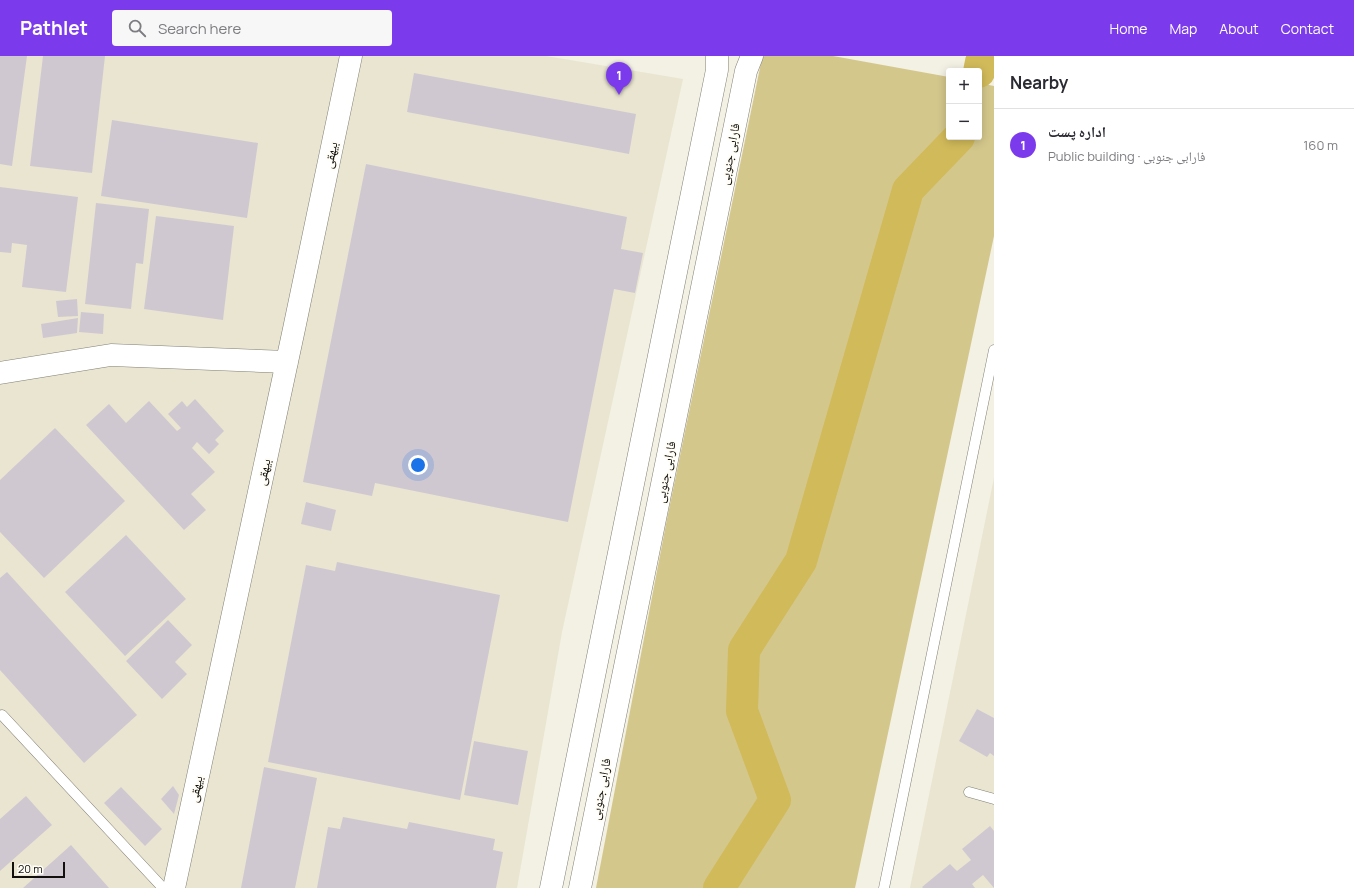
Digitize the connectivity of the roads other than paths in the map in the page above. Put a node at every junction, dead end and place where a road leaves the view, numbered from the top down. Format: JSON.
{"nodes":[{"id":1,"x":351,"y":56,"type":"edge"},
{"id":2,"x":717,"y":56,"type":"edge"},
{"id":3,"x":752,"y":56,"type":"edge"},
{"id":4,"x":994,"y":350,"type":"edge"},
{"id":5,"x":287,"y":362,"type":"junction"},
{"id":6,"x":0,"y":374,"type":"edge"},
{"id":7,"x":2,"y":714,"type":"dead end"},
{"id":8,"x":969,"y":792,"type":"dead end"},
{"id":9,"x":994,"y":799,"type":"edge"},
{"id":10,"x":163,"y":888,"type":"edge"},
{"id":11,"x":174,"y":888,"type":"edge"},
{"id":12,"x":551,"y":888,"type":"edge"},
{"id":13,"x":580,"y":888,"type":"edge"},
{"id":14,"x":884,"y":888,"type":"edge"}],
"edges":[{"from":1,"to":5,"type":"street","name":"بیهقی"},
{"from":2,"to":12,"type":"street"},
{"from":3,"to":13,"type":"street","name":"فارابی جنوبی"},
{"from":4,"to":14,"type":"lane"},
{"from":5,"to":6,"type":"street"},
{"from":5,"to":11,"type":"street","name":"بیهقی"},
{"from":7,"to":10,"type":"lane"},
{"from":8,"to":9,"type":"lane"}]}
